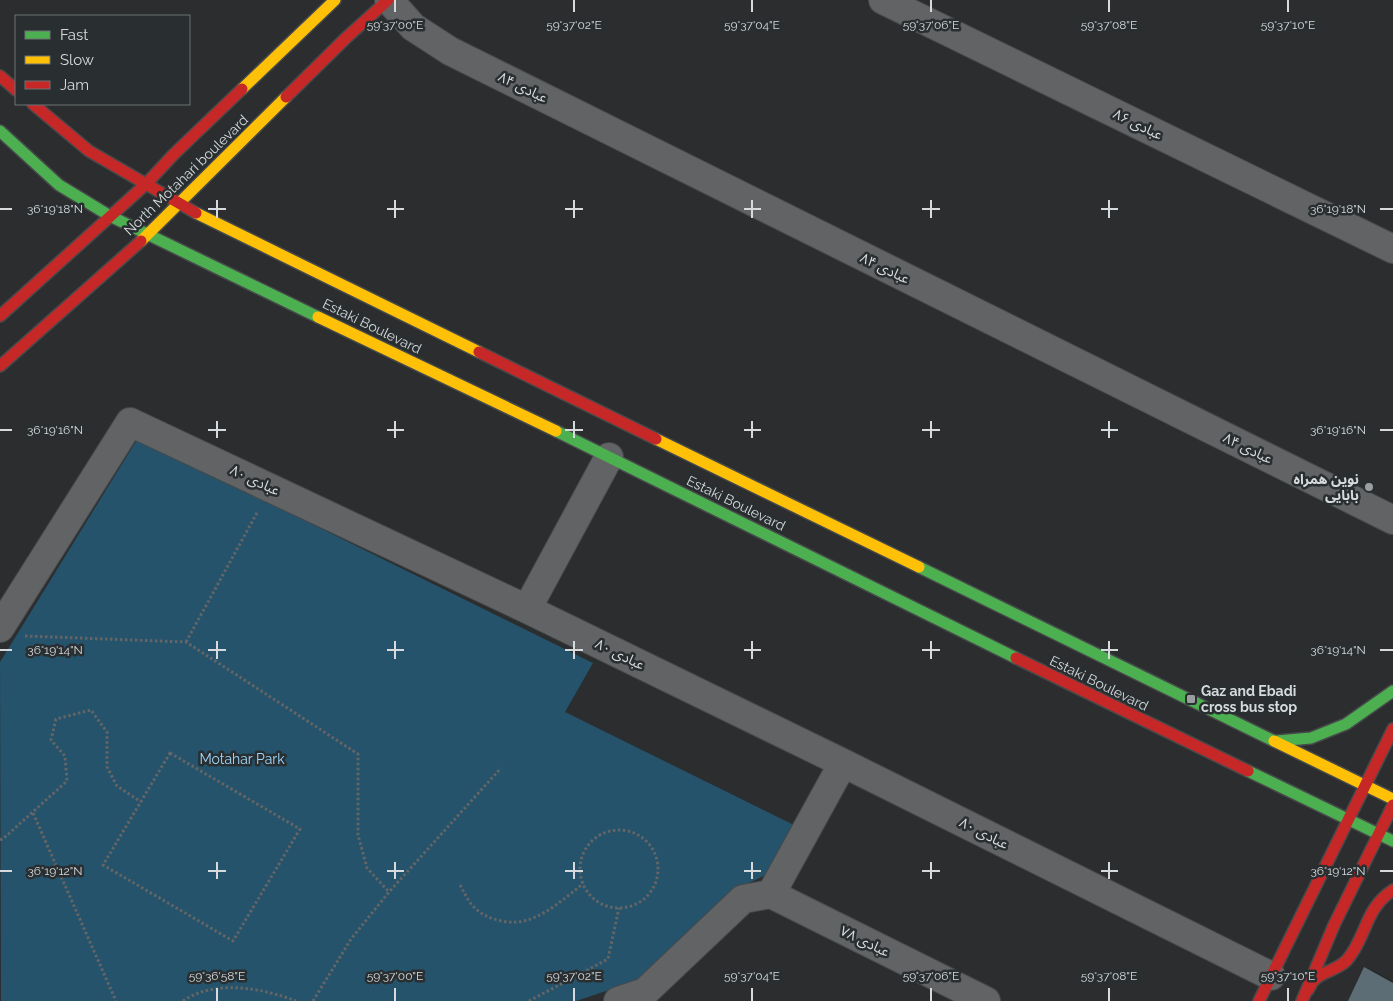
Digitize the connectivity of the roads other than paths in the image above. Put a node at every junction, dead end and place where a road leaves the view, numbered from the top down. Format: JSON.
{"nodes":[{"id":1,"x":335,"y":0,"type":"edge"},
{"id":2,"x":388,"y":0,"type":"edge"},
{"id":3,"x":884,"y":0,"type":"edge"},
{"id":4,"x":0,"y":76,"type":"edge"},
{"id":5,"x":15,"y":89,"type":"edge"},
{"id":6,"x":33,"y":105,"type":"edge"},
{"id":7,"x":0,"y":131,"type":"edge"},
{"id":8,"x":146,"y":184,"type":"junction"},
{"id":9,"x":178,"y":203,"type":"junction"},
{"id":10,"x":110,"y":216,"type":"junction"},
{"id":11,"x":147,"y":235,"type":"junction"},
{"id":12,"x":1393,"y":249,"type":"edge"},
{"id":13,"x":0,"y":316,"type":"edge"},
{"id":14,"x":0,"y":366,"type":"edge"},
{"id":15,"x":609,"y":457,"type":"junction"},
{"id":16,"x":1393,"y":520,"type":"edge"},
{"id":17,"x":527,"y":609,"type":"junction"},
{"id":18,"x":9,"y":632,"type":"edge"},
{"id":19,"x":1393,"y":691,"type":"edge"},
{"id":20,"x":1393,"y":729,"type":"edge"},
{"id":21,"x":1277,"y":741,"type":"junction"},
{"id":22,"x":843,"y":763,"type":"junction"},
{"id":23,"x":1365,"y":785,"type":"junction"},
{"id":24,"x":1393,"y":799,"type":"edge"},
{"id":25,"x":1393,"y":805,"type":"edge"},
{"id":26,"x":1348,"y":819,"type":"junction"},
{"id":27,"x":1378,"y":834,"type":"junction"},
{"id":28,"x":1393,"y":841,"type":"edge"},
{"id":29,"x":1393,"y":890,"type":"edge"},
{"id":30,"x":771,"y":894,"type":"junction"},
{"id":31,"x":1271,"y":976,"type":"junction"},
{"id":32,"x":1304,"y":997,"type":"edge"},
{"id":33,"x":618,"y":1001,"type":"edge"},
{"id":34,"x":986,"y":1001,"type":"edge"},
{"id":35,"x":1259,"y":1001,"type":"edge"}],
"edges":[{"from":1,"to":8,"type":"main road","name":"North Motahari boulevard"},
{"from":2,"to":9,"type":"main road","name":"North Motahari boulevard"},
{"from":2,"to":16,"type":"street","name":"عبادی ۸۴"},
{"from":3,"to":12,"type":"street","name":"عبادی ۸۶"},
{"from":4,"to":5,"type":"main road"},
{"from":6,"to":8,"type":"main road","name":"Estaki Boulevard"},
{"from":7,"to":10,"type":"main road","name":"Estaki Boulevard"},
{"from":8,"to":9,"type":"main road","name":"Estaki Boulevard"},
{"from":8,"to":10,"type":"main road","name":"North Motahari boulevard"},
{"from":9,"to":11,"type":"main road","name":"North Motahari boulevard"},
{"from":9,"to":21,"type":"main road","name":"Estaki Boulevard"},
{"from":10,"to":11,"type":"main road","name":"Estaki Boulevard"},
{"from":10,"to":13,"type":"main road","name":"North Motahari boulevard"},
{"from":11,"to":14,"type":"main road","name":"North Motahari boulevard"},
{"from":11,"to":15,"type":"main road","name":"Estaki Boulevard"},
{"from":15,"to":17,"type":"street"},
{"from":15,"to":26,"type":"main road","name":"Estaki Boulevard"},
{"from":17,"to":18,"type":"street","name":"عبادی ۸۰"},
{"from":17,"to":22,"type":"street","name":"عبادی ۸۰"},
{"from":19,"to":21,"type":"main road"},
{"from":20,"to":23,"type":"main road"},
{"from":21,"to":23,"type":"main road","name":"Estaki Boulevard"},
{"from":22,"to":30,"type":"street"},
{"from":22,"to":31,"type":"street","name":"عبادی ۸۰"},
{"from":23,"to":24,"type":"main road","name":"Estaki Boulevard"},
{"from":23,"to":26,"type":"main road"},
{"from":25,"to":27,"type":"main road"},
{"from":26,"to":27,"type":"main road","name":"Estaki Boulevard"},
{"from":26,"to":31,"type":"main road"},
{"from":27,"to":28,"type":"main road","name":"Estaki Boulevard"},
{"from":27,"to":32,"type":"main road"},
{"from":29,"to":32,"type":"main road"},
{"from":30,"to":33,"type":"street"},
{"from":30,"to":34,"type":"street","name":"عبادی ۷۸"},
{"from":31,"to":35,"type":"main road"}]}
